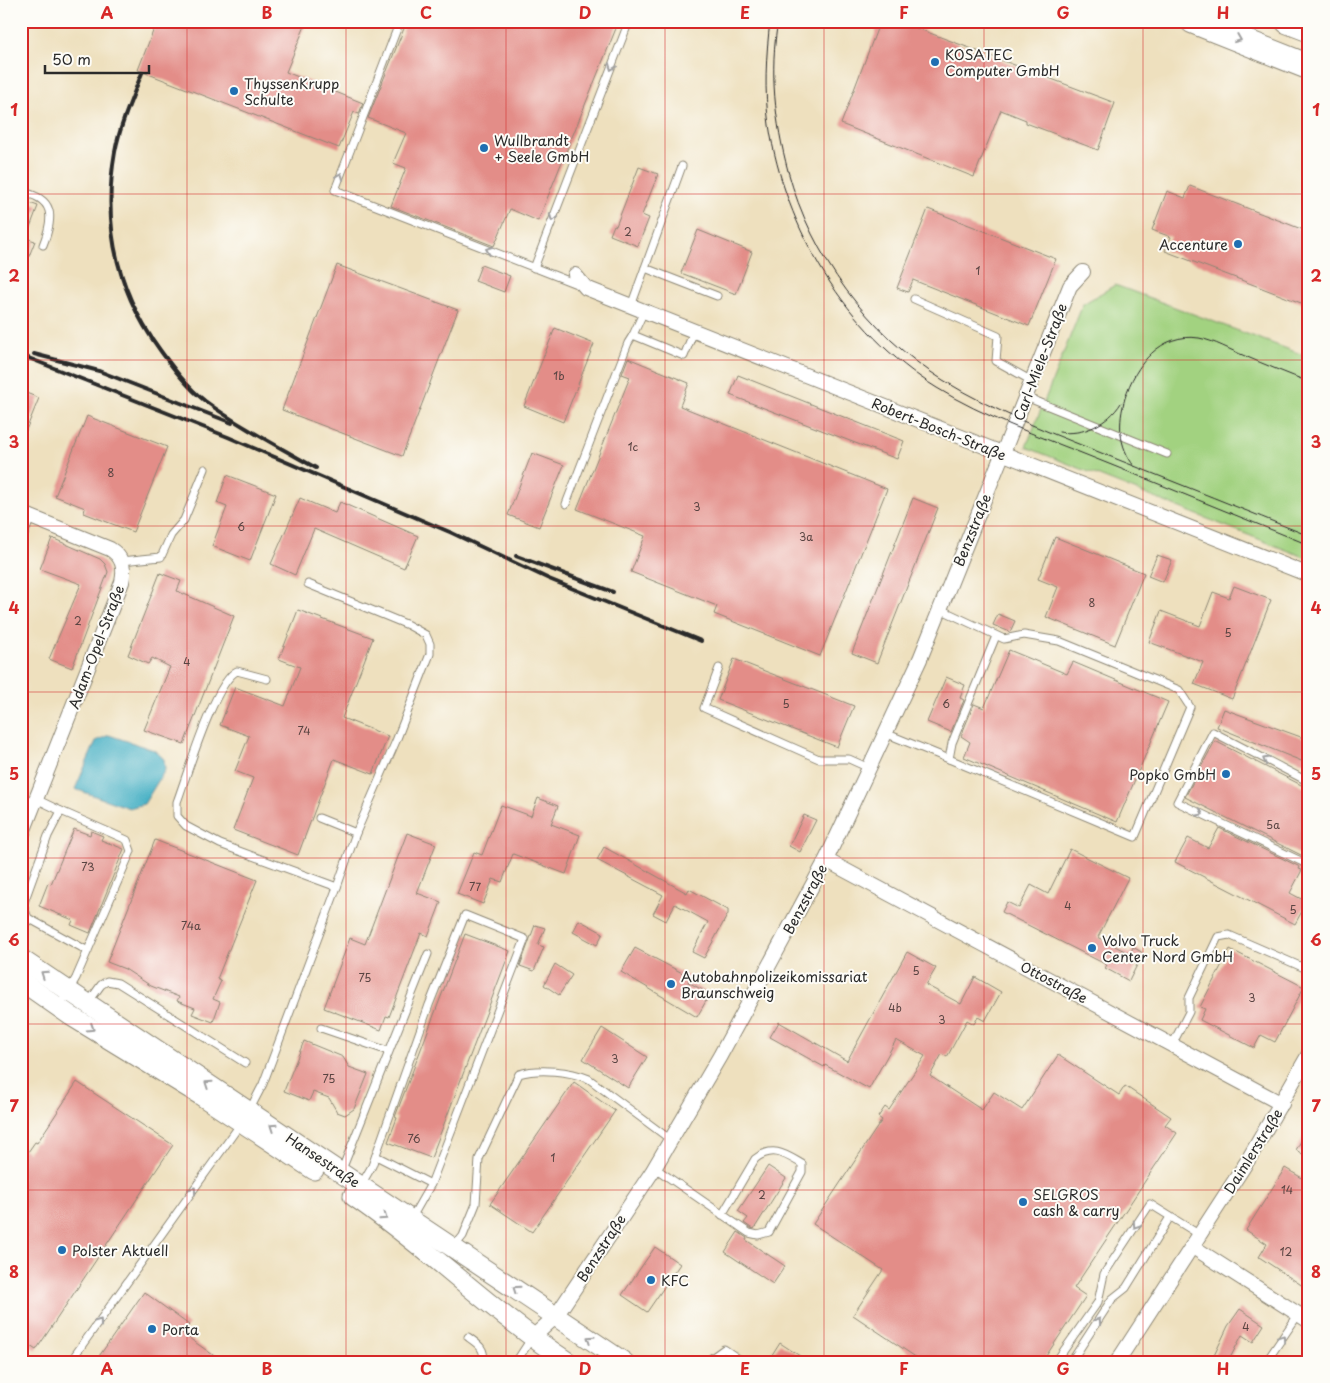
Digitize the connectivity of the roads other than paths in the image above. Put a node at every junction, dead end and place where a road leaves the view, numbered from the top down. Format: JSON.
{"nodes":[{"id":1,"x":400,"y":21,"type":"edge"},
{"id":2,"x":629,"y":21,"type":"edge"},
{"id":3,"x":1193,"y":21,"type":"edge"},
{"id":4,"x":1288,"y":21,"type":"edge"},
{"id":5,"x":1296,"y":21,"type":"edge"},
{"id":6,"x":1309,"y":25,"type":"edge"},
{"id":7,"x":1309,"y":29,"type":"edge"},
{"id":8,"x":1309,"y":67,"type":"edge"},
{"id":9,"x":682,"y":166,"type":"dead end"},
{"id":10,"x":21,"y":192,"type":"edge"},
{"id":11,"x":43,"y":245,"type":"dead end"},
{"id":12,"x":534,"y":268,"type":"junction"},
{"id":13,"x":645,"y":268,"type":"junction"},
{"id":14,"x":1082,"y":272,"type":"dead end"},
{"id":15,"x":575,"y":275,"type":"dead end"},
{"id":16,"x":586,"y":288,"type":"junction"},
{"id":17,"x":716,"y":296,"type":"dead end"},
{"id":18,"x":914,"y":299,"type":"dead end"},
{"id":19,"x":638,"y":308,"type":"junction"},
{"id":20,"x":694,"y":331,"type":"junction"},
{"id":21,"x":633,"y":335,"type":"junction"},
{"id":22,"x":1032,"y":382,"type":"junction"},
{"id":23,"x":1026,"y":397,"type":"junction"},
{"id":24,"x":1002,"y":454,"type":"junction"},
{"id":25,"x":1167,"y":454,"type":"dead end"},
{"id":26,"x":205,"y":469,"type":"dead end"},
{"id":27,"x":566,"y":504,"type":"dead end"},
{"id":28,"x":26,"y":515,"type":"edge"},
{"id":29,"x":21,"y":542,"type":"edge"},
{"id":30,"x":122,"y":561,"type":"junction"},
{"id":31,"x":1309,"y":576,"type":"edge"},
{"id":32,"x":308,"y":584,"type":"dead end"},
{"id":33,"x":940,"y":609,"type":"junction"},
{"id":34,"x":996,"y":636,"type":"junction"},
{"id":35,"x":719,"y":668,"type":"dead end"},
{"id":36,"x":267,"y":679,"type":"dead end"},
{"id":37,"x":885,"y":733,"type":"junction"},
{"id":38,"x":949,"y":759,"type":"junction"},
{"id":39,"x":869,"y":768,"type":"junction"},
{"id":40,"x":1309,"y":782,"type":"edge"},
{"id":41,"x":36,"y":799,"type":"junction"},
{"id":42,"x":62,"y":811,"type":"junction"},
{"id":43,"x":319,"y":818,"type":"dead end"},
{"id":44,"x":356,"y":833,"type":"junction"},
{"id":45,"x":21,"y":837,"type":"edge"},
{"id":46,"x":826,"y":860,"type":"junction"},
{"id":47,"x":1309,"y":865,"type":"edge"},
{"id":48,"x":337,"y":886,"type":"junction"},
{"id":49,"x":88,"y":950,"type":"junction"},
{"id":50,"x":428,"y":954,"type":"dead end"},
{"id":51,"x":21,"y":959,"type":"edge"},
{"id":52,"x":1309,"y":970,"type":"edge"},
{"id":53,"x":21,"y":981,"type":"edge"},
{"id":54,"x":69,"y":991,"type":"junction"},
{"id":55,"x":88,"y":1003,"type":"junction"},
{"id":56,"x":59,"y":1007,"type":"junction"},
{"id":57,"x":321,"y":1028,"type":"dead end"},
{"id":58,"x":1172,"y":1045,"type":"junction"},
{"id":59,"x":388,"y":1051,"type":"junction"},
{"id":60,"x":1309,"y":1054,"type":"edge"},
{"id":61,"x":245,"y":1063,"type":"dead end"},
{"id":62,"x":1282,"y":1104,"type":"junction"},
{"id":63,"x":245,"y":1117,"type":"junction"},
{"id":64,"x":672,"y":1140,"type":"junction"},
{"id":65,"x":376,"y":1156,"type":"junction"},
{"id":66,"x":655,"y":1168,"type":"junction"},
{"id":67,"x":340,"y":1172,"type":"junction"},
{"id":68,"x":431,"y":1184,"type":"junction"},
{"id":69,"x":361,"y":1185,"type":"junction"},
{"id":70,"x":722,"y":1215,"type":"junction"},
{"id":71,"x":1170,"y":1217,"type":"junction"},
{"id":72,"x":411,"y":1219,"type":"junction"},
{"id":73,"x":1197,"y":1241,"type":"junction"},
{"id":74,"x":454,"y":1248,"type":"junction"},
{"id":75,"x":556,"y":1316,"type":"junction"},
{"id":76,"x":1304,"y":1318,"type":"edge"},
{"id":77,"x":468,"y":1337,"type":"dead end"},
{"id":78,"x":532,"y":1338,"type":"junction"},
{"id":79,"x":70,"y":1362,"type":"edge"},
{"id":80,"x":483,"y":1362,"type":"edge"},
{"id":81,"x":516,"y":1362,"type":"edge"},
{"id":82,"x":568,"y":1362,"type":"edge"},
{"id":83,"x":624,"y":1362,"type":"edge"},
{"id":84,"x":706,"y":1362,"type":"edge"},
{"id":85,"x":743,"y":1362,"type":"edge"},
{"id":86,"x":1052,"y":1362,"type":"edge"},
{"id":87,"x":1071,"y":1362,"type":"edge"},
{"id":88,"x":1117,"y":1362,"type":"edge"},
{"id":89,"x":1266,"y":1362,"type":"edge"}],
"edges":[{"from":12,"to":1,"type":"lane","one_way":true},
{"from":2,"to":12,"type":"lane","one_way":true},
{"from":3,"to":8,"type":"highway","one_way":true},
{"from":4,"to":7,"type":"highway"},
{"from":5,"to":6,"type":"highway"},
{"from":9,"to":13,"type":"lane"},
{"from":10,"to":11,"type":"lane"},
{"from":12,"to":16,"type":"lane"},
{"from":13,"to":17,"type":"lane"},
{"from":13,"to":19,"type":"lane"},
{"from":14,"to":22,"type":"street","name":"Carl-Miele-Straße"},
{"from":15,"to":16,"type":"street","name":"Robert-Bosch-Straße"},
{"from":16,"to":19,"type":"street","name":"Robert-Bosch-Straße"},
{"from":18,"to":22,"type":"lane"},
{"from":19,"to":20,"type":"street","name":"Robert-Bosch-Straße"},
{"from":19,"to":21,"type":"lane"},
{"from":20,"to":21,"type":"lane"},
{"from":20,"to":24,"type":"street","name":"Robert-Bosch-Straße"},
{"from":21,"to":27,"type":"lane"},
{"from":22,"to":23,"type":"street","name":"Carl-Miele-Straße"},
{"from":23,"to":24,"type":"street","name":"Carl-Miele-Straße"},
{"from":23,"to":25,"type":"lane"},
{"from":24,"to":31,"type":"street","name":"Robert-Bosch-Straße"},
{"from":24,"to":33,"type":"street","name":"Benzstraße"},
{"from":26,"to":30,"type":"lane"},
{"from":28,"to":29,"type":"lane"},
{"from":28,"to":30,"type":"street"},
{"from":30,"to":41,"type":"street","name":"Adam-Opel-Straße"},
{"from":32,"to":44,"type":"lane"},
{"from":33,"to":34,"type":"lane"},
{"from":33,"to":37,"type":"street","name":"Benzstraße"},
{"from":34,"to":38,"type":"lane"},
{"from":34,"to":38,"type":"lane"},
{"from":35,"to":39,"type":"lane"},
{"from":36,"to":48,"type":"lane"},
{"from":37,"to":38,"type":"lane"},
{"from":37,"to":39,"type":"street","name":"Benzstraße"},
{"from":39,"to":46,"type":"street","name":"Benzstraße"},
{"from":40,"to":47,"type":"lane","one_way":true},
{"from":41,"to":42,"type":"lane"},
{"from":41,"to":45,"type":"street","name":"Adam-Opel-Straße"},
{"from":42,"to":49,"type":"lane"},
{"from":42,"to":49,"type":"lane"},
{"from":43,"to":44,"type":"lane"},
{"from":44,"to":48,"type":"lane"},
{"from":46,"to":58,"type":"street","name":"Ottostraße"},
{"from":46,"to":64,"type":"street","name":"Benzstraße"},
{"from":48,"to":63,"type":"lane"},
{"from":49,"to":54,"type":"lane"},
{"from":50,"to":59,"type":"lane"},
{"from":54,"to":51,"type":"main road","name":"Hansestraße","one_way":true},
{"from":52,"to":58,"type":"lane"},
{"from":53,"to":56,"type":"main road","name":"Hansestraße"},
{"from":54,"to":55,"type":"main road","name":"Hansestraße"},
{"from":54,"to":56,"type":"lane"},
{"from":55,"to":61,"type":"lane"},
{"from":63,"to":55,"type":"main road","name":"Hansestraße","one_way":true},
{"from":56,"to":63,"type":"main road","name":"Hansestraße","one_way":true},
{"from":57,"to":59,"type":"lane"},
{"from":58,"to":62,"type":"street","name":"Ottostraße"},
{"from":59,"to":67,"type":"lane"},
{"from":60,"to":62,"type":"street","name":"Daimlerstraße"},
{"from":62,"to":73,"type":"street","name":"Daimlerstraße"},
{"from":67,"to":63,"type":"main road","name":"Hansestraße","one_way":true},
{"from":63,"to":78,"type":"main road","name":"Hansestraße","one_way":true},
{"from":79,"to":63,"type":"lane","one_way":true},
{"from":64,"to":66,"type":"street","name":"Benzstraße"},
{"from":64,"to":74,"type":"lane"},
{"from":65,"to":68,"type":"lane"},
{"from":65,"to":68,"type":"lane"},
{"from":65,"to":69,"type":"lane"},
{"from":66,"to":70,"type":"lane"},
{"from":66,"to":75,"type":"street","name":"Benzstraße"},
{"from":67,"to":69,"type":"main road","name":"Hansestraße"},
{"from":68,"to":72,"type":"lane"},
{"from":69,"to":72,"type":"main road","name":"Hansestraße"},
{"from":70,"to":70,"type":"lane"},
{"from":71,"to":73,"type":"lane"},
{"from":71,"to":86,"type":"lane","one_way":true},
{"from":87,"to":71,"type":"lane","one_way":true},
{"from":72,"to":74,"type":"main road","name":"Hansestraße"},
{"from":73,"to":76,"type":"street"},
{"from":73,"to":88,"type":"street","name":"Daimlerstraße"},
{"from":75,"to":74,"type":"main road","name":"Hansestraße","one_way":true},
{"from":75,"to":78,"type":"street","name":"Benzstraße"},
{"from":83,"to":75,"type":"main road","name":"Hansestraße","one_way":true},
{"from":89,"to":76,"type":"lane","one_way":true},
{"from":77,"to":80,"type":"lane"},
{"from":78,"to":81,"type":"lane"},
{"from":78,"to":82,"type":"main road","name":"Hansestraße"},
{"from":84,"to":85,"type":"lane"}]}
